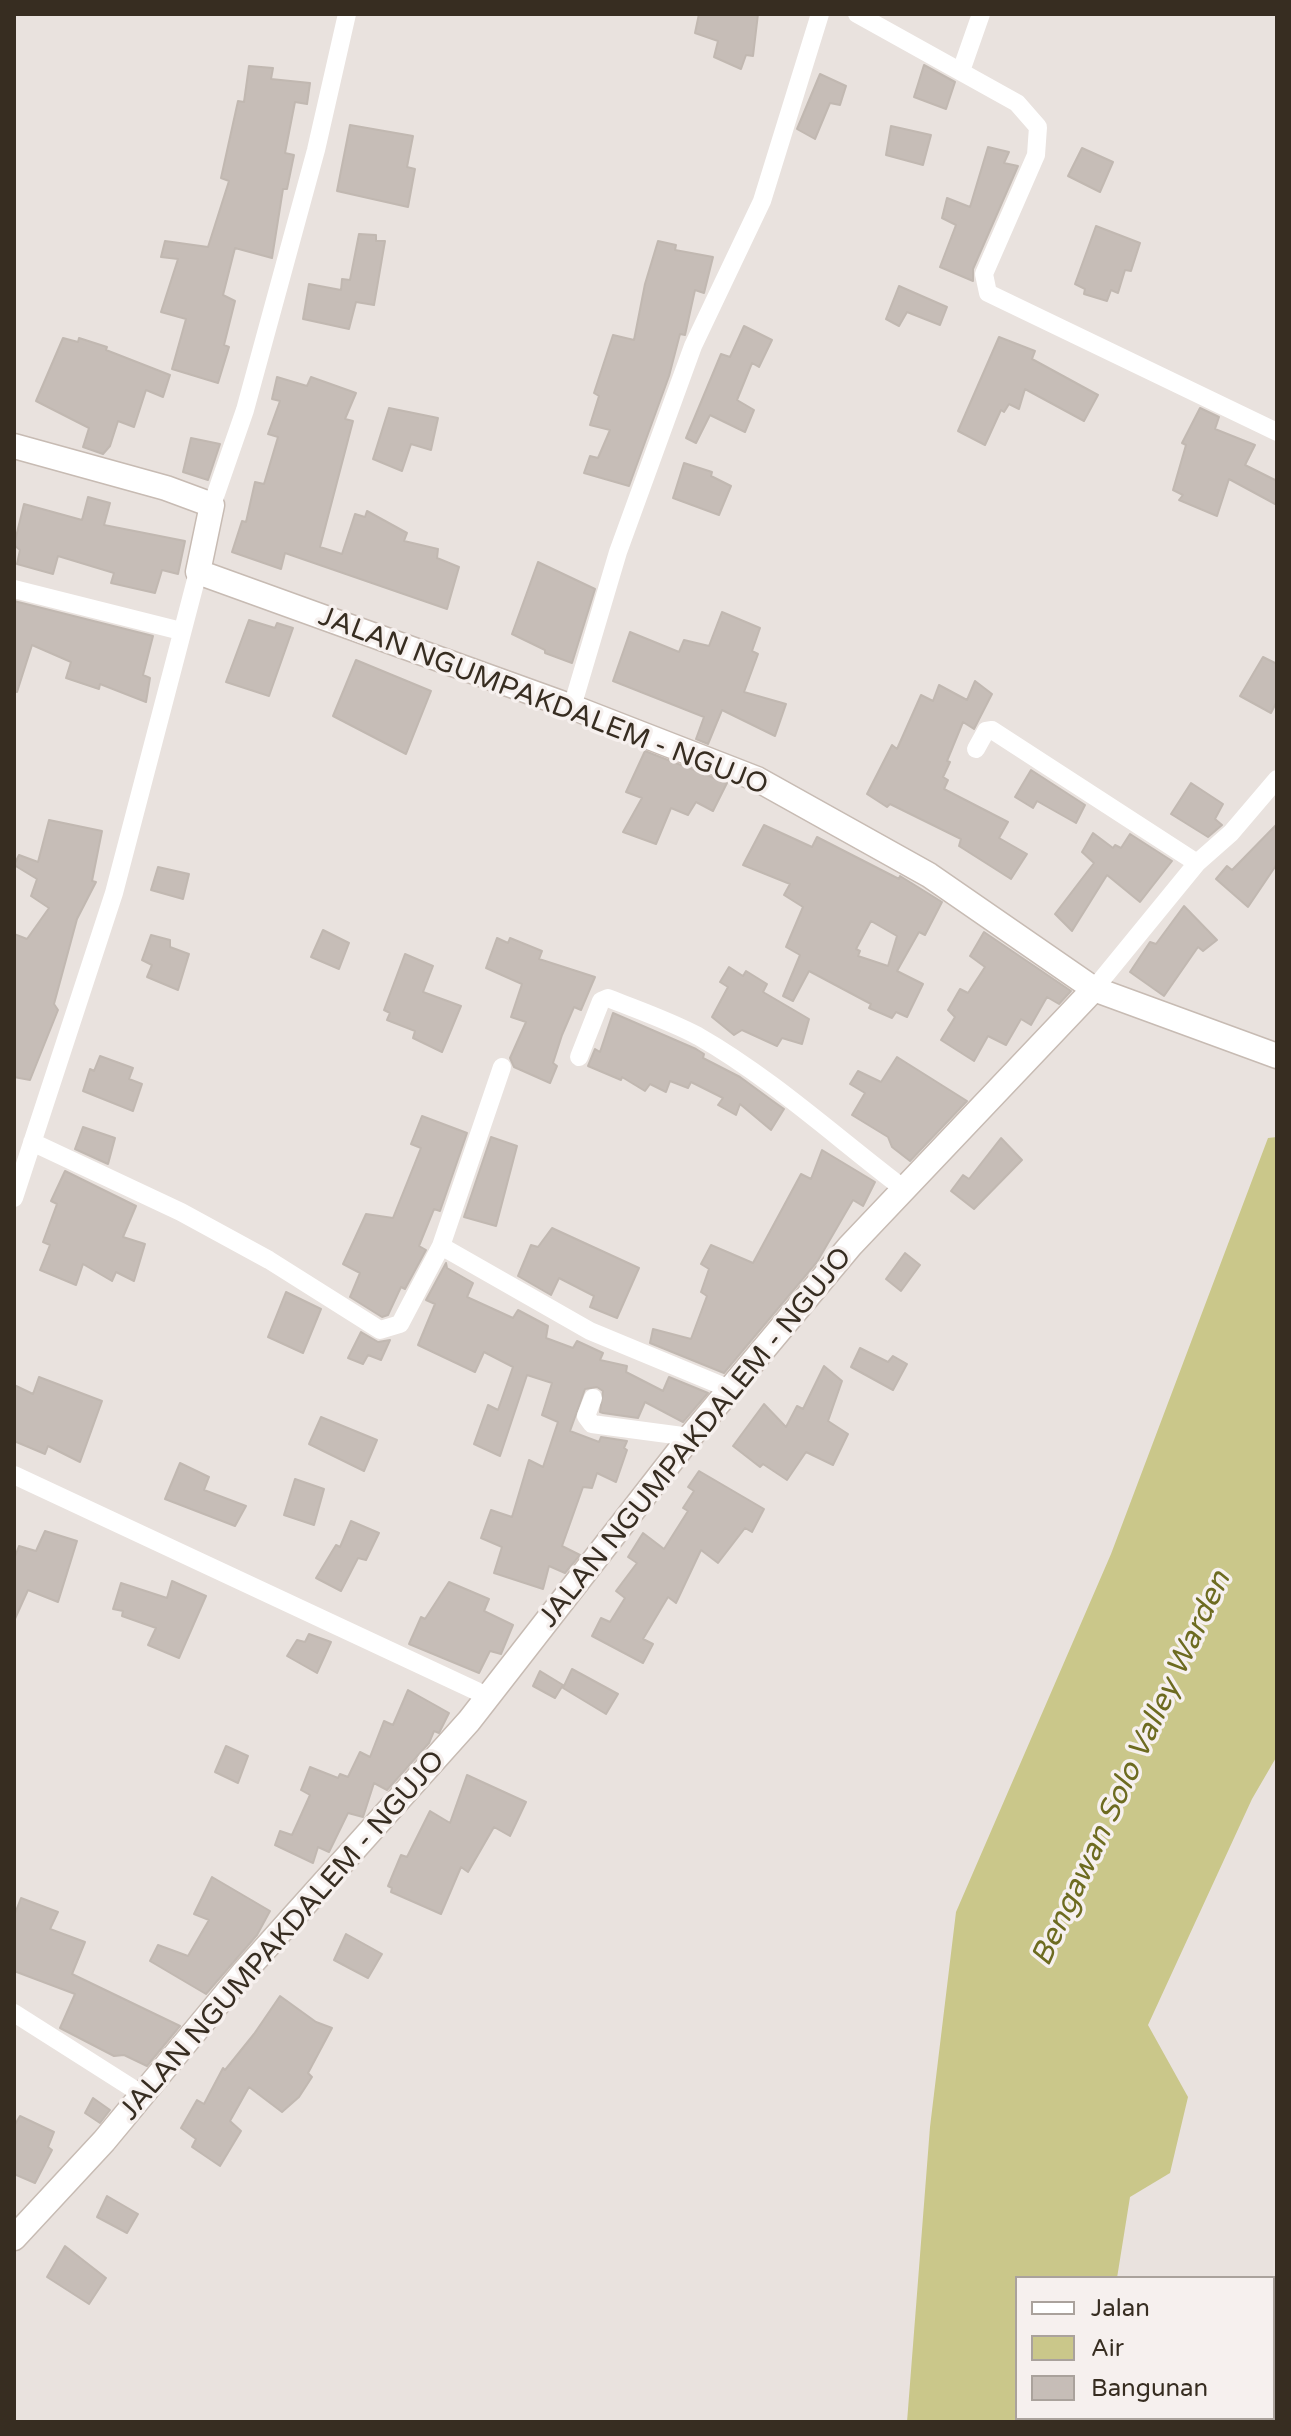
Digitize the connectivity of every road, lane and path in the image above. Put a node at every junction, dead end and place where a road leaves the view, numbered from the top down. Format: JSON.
{"nodes":[{"id":1,"x":347,"y":14,"type":"edge"},
{"id":2,"x":820,"y":14,"type":"edge"},
{"id":3,"x":857,"y":14,"type":"edge"},
{"id":4,"x":981,"y":14,"type":"edge"},
{"id":5,"x":961,"y":71,"type":"junction"},
{"id":6,"x":1277,"y":432,"type":"edge"},
{"id":7,"x":14,"y":446,"type":"edge"},
{"id":8,"x":212,"y":505,"type":"junction"},
{"id":9,"x":198,"y":572,"type":"junction"},
{"id":10,"x":14,"y":589,"type":"edge"},
{"id":11,"x":181,"y":631,"type":"junction"},
{"id":12,"x":572,"y":707,"type":"junction"},
{"id":13,"x":976,"y":749,"type":"dead end"},
{"id":14,"x":1277,"y":779,"type":"edge"},
{"id":15,"x":1197,"y":863,"type":"junction"},
{"id":16,"x":1094,"y":989,"type":"junction"},
{"id":17,"x":1277,"y":1056,"type":"edge"},
{"id":18,"x":579,"y":1057,"type":"dead end"},
{"id":19,"x":502,"y":1067,"type":"dead end"},
{"id":20,"x":32,"y":1142,"type":"junction"},
{"id":21,"x":904,"y":1189,"type":"junction"},
{"id":22,"x":14,"y":1198,"type":"edge"},
{"id":23,"x":441,"y":1246,"type":"junction"},
{"id":24,"x":730,"y":1389,"type":"junction"},
{"id":25,"x":593,"y":1398,"type":"dead end"},
{"id":26,"x":690,"y":1437,"type":"junction"},
{"id":27,"x":14,"y":1475,"type":"edge"},
{"id":28,"x":487,"y":1696,"type":"junction"},
{"id":29,"x":14,"y":2013,"type":"edge"},
{"id":30,"x":143,"y":2095,"type":"junction"},
{"id":31,"x":14,"y":2238,"type":"edge"}],
"edges":[{"from":1,"to":8,"type":"street"},
{"from":2,"to":12,"type":"street"},
{"from":3,"to":5,"type":"street"},
{"from":4,"to":5,"type":"street"},
{"from":5,"to":6,"type":"street"},
{"from":7,"to":8,"type":"street"},
{"from":8,"to":9,"type":"street"},
{"from":9,"to":11,"type":"street"},
{"from":9,"to":12,"type":"street","name":"JALAN NGUMPAKDALEM - NGUJO"},
{"from":10,"to":11,"type":"street"},
{"from":11,"to":20,"type":"street"},
{"from":12,"to":16,"type":"street","name":"JALAN NGUMPAKDALEM - NGUJO"},
{"from":13,"to":15,"type":"street"},
{"from":14,"to":15,"type":"street"},
{"from":15,"to":16,"type":"street"},
{"from":16,"to":17,"type":"street"},
{"from":16,"to":21,"type":"street","name":"JALAN NGUMPAKDALEM - NGUJO"},
{"from":18,"to":21,"type":"street"},
{"from":19,"to":23,"type":"street"},
{"from":20,"to":22,"type":"street"},
{"from":20,"to":23,"type":"street"},
{"from":21,"to":24,"type":"street","name":"JALAN NGUMPAKDALEM - NGUJO"},
{"from":23,"to":24,"type":"street"},
{"from":24,"to":26,"type":"street","name":"JALAN NGUMPAKDALEM - NGUJO"},
{"from":25,"to":26,"type":"street"},
{"from":26,"to":28,"type":"street","name":"JALAN NGUMPAKDALEM - NGUJO"},
{"from":27,"to":28,"type":"street"},
{"from":28,"to":30,"type":"street","name":"JALAN NGUMPAKDALEM - NGUJO"},
{"from":29,"to":30,"type":"street"},
{"from":30,"to":31,"type":"street","name":"JALAN NGUMPAKDALEM - NGUJO"}]}
